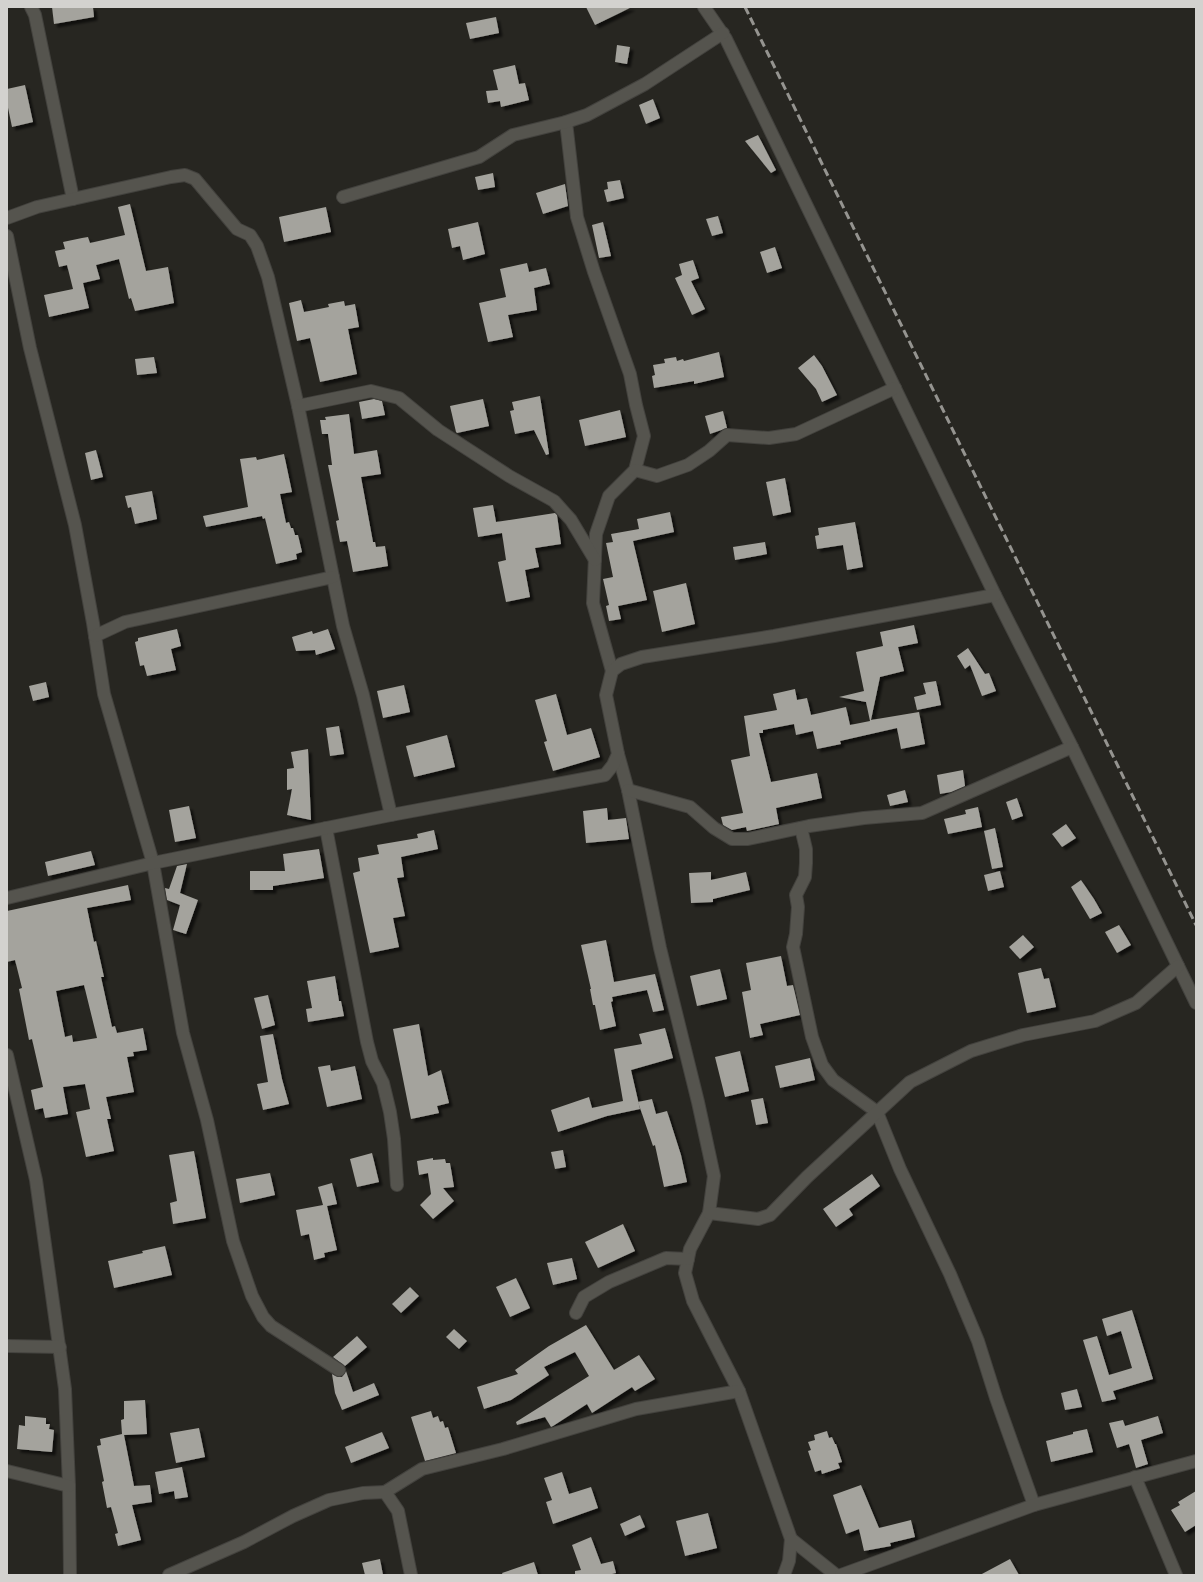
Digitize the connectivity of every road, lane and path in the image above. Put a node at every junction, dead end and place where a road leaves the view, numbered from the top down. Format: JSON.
{"nodes":[{"id":1,"x":31,"y":7,"type":"edge"},
{"id":2,"x":704,"y":7,"type":"edge"},
{"id":3,"x":722,"y":33,"type":"junction"},
{"id":4,"x":566,"y":122,"type":"junction"},
{"id":5,"x":344,"y":197,"type":"dead end"},
{"id":6,"x":73,"y":199,"type":"junction"},
{"id":7,"x":7,"y":218,"type":"edge"},
{"id":8,"x":7,"y":236,"type":"edge"},
{"id":9,"x":895,"y":388,"type":"junction"},
{"id":10,"x":298,"y":406,"type":"junction"},
{"id":11,"x":635,"y":470,"type":"junction"},
{"id":12,"x":595,"y":560,"type":"junction"},
{"id":13,"x":333,"y":576,"type":"junction"},
{"id":14,"x":995,"y":595,"type":"junction"},
{"id":15,"x":95,"y":636,"type":"junction"},
{"id":16,"x":612,"y":671,"type":"junction"},
{"id":17,"x":1072,"y":747,"type":"junction"},
{"id":18,"x":618,"y":754,"type":"junction"},
{"id":19,"x":628,"y":790,"type":"junction"},
{"id":20,"x":391,"y":815,"type":"junction"},
{"id":21,"x":326,"y":828,"type":"junction"},
{"id":22,"x":801,"y":828,"type":"junction"},
{"id":23,"x":153,"y":863,"type":"junction"},
{"id":24,"x":8,"y":895,"type":"edge"},
{"id":25,"x":1178,"y":966,"type":"junction"},
{"id":26,"x":1196,"y":1003,"type":"edge"},
{"id":27,"x":7,"y":1055,"type":"edge"},
{"id":28,"x":877,"y":1112,"type":"junction"},
{"id":29,"x":398,"y":1185,"type":"dead end"},
{"id":30,"x":709,"y":1213,"type":"junction"},
{"id":31,"x":688,"y":1259,"type":"junction"},
{"id":32,"x":576,"y":1313,"type":"dead end"},
{"id":33,"x":7,"y":1346,"type":"edge"},
{"id":34,"x":60,"y":1347,"type":"junction"},
{"id":35,"x":339,"y":1370,"type":"dead end"},
{"id":36,"x":739,"y":1391,"type":"junction"},
{"id":37,"x":1196,"y":1461,"type":"edge"},
{"id":38,"x":7,"y":1471,"type":"edge"},
{"id":39,"x":1135,"y":1477,"type":"junction"},
{"id":40,"x":69,"y":1486,"type":"junction"},
{"id":41,"x":385,"y":1492,"type":"junction"},
{"id":42,"x":1034,"y":1505,"type":"junction"},
{"id":43,"x":791,"y":1539,"type":"junction"},
{"id":44,"x":70,"y":1575,"type":"edge"},
{"id":45,"x":169,"y":1575,"type":"edge"},
{"id":46,"x":411,"y":1575,"type":"edge"},
{"id":47,"x":784,"y":1575,"type":"edge"},
{"id":48,"x":836,"y":1575,"type":"edge"},
{"id":49,"x":841,"y":1575,"type":"edge"},
{"id":50,"x":1176,"y":1575,"type":"edge"}],
"edges":[{"from":1,"to":6,"type":"street"},
{"from":2,"to":3,"type":"street"},
{"from":3,"to":4,"type":"street"},
{"from":3,"to":9,"type":"street"},
{"from":4,"to":5,"type":"street"},
{"from":4,"to":11,"type":"street"},
{"from":6,"to":7,"type":"street"},
{"from":6,"to":10,"type":"street"},
{"from":8,"to":15,"type":"street"},
{"from":9,"to":11,"type":"street"},
{"from":9,"to":14,"type":"street"},
{"from":10,"to":12,"type":"street"},
{"from":10,"to":13,"type":"street"},
{"from":11,"to":12,"type":"street"},
{"from":12,"to":16,"type":"street"},
{"from":13,"to":15,"type":"street"},
{"from":13,"to":20,"type":"street"},
{"from":14,"to":16,"type":"street"},
{"from":14,"to":17,"type":"street"},
{"from":15,"to":23,"type":"street"},
{"from":16,"to":18,"type":"street"},
{"from":17,"to":22,"type":"street"},
{"from":17,"to":25,"type":"street"},
{"from":18,"to":19,"type":"street"},
{"from":18,"to":20,"type":"street"},
{"from":19,"to":22,"type":"street"},
{"from":19,"to":30,"type":"street"},
{"from":20,"to":21,"type":"street"},
{"from":21,"to":23,"type":"street"},
{"from":21,"to":29,"type":"street"},
{"from":22,"to":28,"type":"street"},
{"from":23,"to":24,"type":"street"},
{"from":23,"to":35,"type":"street"},
{"from":25,"to":26,"type":"street"},
{"from":25,"to":28,"type":"street"},
{"from":27,"to":34,"type":"street"},
{"from":28,"to":30,"type":"street"},
{"from":28,"to":42,"type":"street"},
{"from":30,"to":31,"type":"street"},
{"from":31,"to":32,"type":"street"},
{"from":31,"to":36,"type":"street"},
{"from":33,"to":34,"type":"street"},
{"from":34,"to":40,"type":"street"},
{"from":36,"to":41,"type":"street"},
{"from":36,"to":43,"type":"street"},
{"from":37,"to":39,"type":"street"},
{"from":38,"to":40,"type":"street"},
{"from":39,"to":42,"type":"street"},
{"from":39,"to":50,"type":"street"},
{"from":40,"to":44,"type":"street"},
{"from":41,"to":45,"type":"street"},
{"from":41,"to":46,"type":"street"},
{"from":42,"to":49,"type":"street"},
{"from":43,"to":47,"type":"street"},
{"from":43,"to":48,"type":"street"}]}
